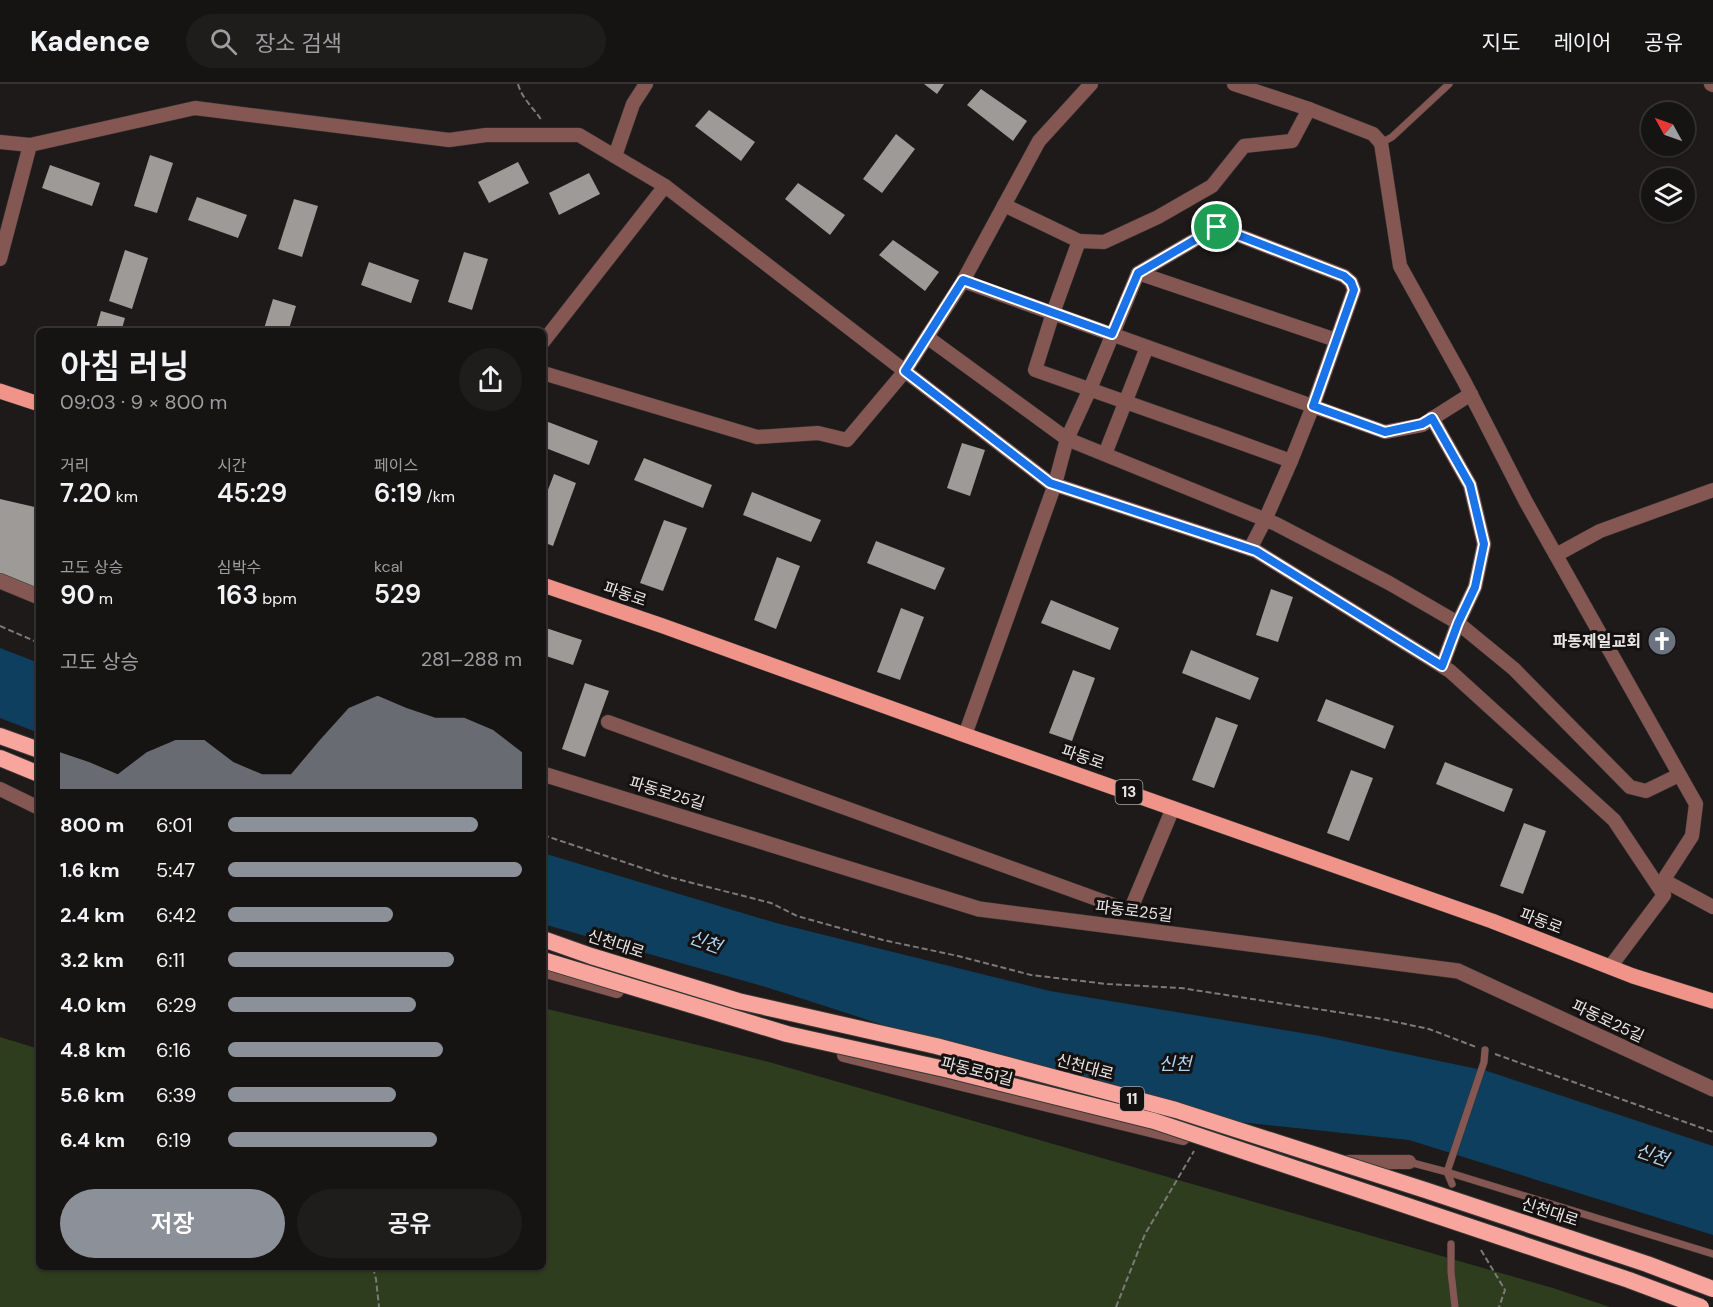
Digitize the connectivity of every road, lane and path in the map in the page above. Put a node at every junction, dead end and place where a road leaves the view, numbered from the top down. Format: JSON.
{"nodes":[{"id":1,"x":518,"y":84,"type":"edge"},
{"id":2,"x":646,"y":84,"type":"edge"},
{"id":3,"x":1091,"y":84,"type":"edge"},
{"id":4,"x":1234,"y":84,"type":"edge"},
{"id":5,"x":1449,"y":84,"type":"edge"},
{"id":6,"x":1309,"y":109,"type":"junction"},
{"id":7,"x":551,"y":135,"type":"junction"},
{"id":8,"x":0,"y":142,"type":"edge"},
{"id":9,"x":1381,"y":143,"type":"junction"},
{"id":10,"x":30,"y":145,"type":"junction"},
{"id":11,"x":615,"y":156,"type":"junction"},
{"id":12,"x":664,"y":186,"type":"junction"},
{"id":13,"x":1004,"y":205,"type":"junction"},
{"id":14,"x":1079,"y":241,"type":"junction"},
{"id":15,"x":0,"y":259,"type":"edge"},
{"id":16,"x":1138,"y":273,"type":"junction"},
{"id":17,"x":963,"y":280,"type":"junction"},
{"id":18,"x":1053,"y":313,"type":"junction"},
{"id":19,"x":1112,"y":334,"type":"junction"},
{"id":20,"x":927,"y":337,"type":"junction"},
{"id":21,"x":546,"y":338,"type":"edge"},
{"id":22,"x":1336,"y":340,"type":"junction"},
{"id":23,"x":1146,"y":346,"type":"junction"},
{"id":24,"x":905,"y":371,"type":"junction"},
{"id":25,"x":546,"y":374,"type":"edge"},
{"id":26,"x":1090,"y":389,"type":"junction"},
{"id":27,"x":0,"y":391,"type":"edge"},
{"id":28,"x":1471,"y":394,"type":"junction"},
{"id":29,"x":1124,"y":402,"type":"junction"},
{"id":30,"x":36,"y":403,"type":"edge"},
{"id":31,"x":1313,"y":406,"type":"junction"},
{"id":32,"x":1432,"y":418,"type":"junction"},
{"id":33,"x":1067,"y":439,"type":"junction"},
{"id":34,"x":1105,"y":454,"type":"junction"},
{"id":35,"x":1291,"y":460,"type":"junction"},
{"id":36,"x":1055,"y":484,"type":"junction"},
{"id":37,"x":1713,"y":489,"type":"edge"},
{"id":38,"x":1265,"y":520,"type":"junction"},
{"id":39,"x":1250,"y":549,"type":"junction"},
{"id":40,"x":1556,"y":555,"type":"junction"},
{"id":41,"x":0,"y":581,"type":"edge"},
{"id":42,"x":546,"y":586,"type":"edge"},
{"id":43,"x":36,"y":596,"type":"edge"},
{"id":44,"x":1458,"y":623,"type":"junction"},
{"id":45,"x":0,"y":626,"type":"edge"},
{"id":46,"x":36,"y":642,"type":"edge"},
{"id":47,"x":1442,"y":666,"type":"junction"},
{"id":48,"x":608,"y":722,"type":"dead end"},
{"id":49,"x":965,"y":735,"type":"junction"},
{"id":50,"x":0,"y":736,"type":"edge"},
{"id":51,"x":36,"y":749,"type":"edge"},
{"id":52,"x":0,"y":758,"type":"edge"},
{"id":53,"x":36,"y":773,"type":"edge"},
{"id":54,"x":546,"y":775,"type":"edge"},
{"id":55,"x":1680,"y":775,"type":"junction"},
{"id":56,"x":0,"y":789,"type":"edge"},
{"id":57,"x":36,"y":807,"type":"edge"},
{"id":58,"x":1173,"y":807,"type":"junction"},
{"id":59,"x":546,"y":836,"type":"edge"},
{"id":60,"x":1661,"y":883,"type":"junction"},
{"id":61,"x":1713,"y":907,"type":"edge"},
{"id":62,"x":1130,"y":911,"type":"junction"},
{"id":63,"x":1123,"y":927,"type":"junction"},
{"id":64,"x":546,"y":940,"type":"edge"},
{"id":65,"x":546,"y":961,"type":"edge"},
{"id":66,"x":1610,"y":967,"type":"junction"},
{"id":67,"x":546,"y":971,"type":"edge"},
{"id":68,"x":1713,"y":1001,"type":"edge"},
{"id":69,"x":1485,"y":1050,"type":"junction"},
{"id":70,"x":1713,"y":1089,"type":"edge"},
{"id":71,"x":1713,"y":1132,"type":"edge"},
{"id":72,"x":1200,"y":1141,"type":"junction"},
{"id":73,"x":1409,"y":1162,"type":"joint"},
{"id":74,"x":1447,"y":1172,"type":"junction"},
{"id":75,"x":1452,"y":1184,"type":"dead end"},
{"id":76,"x":1451,"y":1244,"type":"dead end"},
{"id":77,"x":1481,"y":1250,"type":"dead end"},
{"id":78,"x":1713,"y":1254,"type":"edge"},
{"id":79,"x":374,"y":1270,"type":"edge"},
{"id":80,"x":1713,"y":1289,"type":"edge"},
{"id":81,"x":379,"y":1307,"type":"edge"},
{"id":82,"x":1116,"y":1307,"type":"edge"},
{"id":83,"x":1455,"y":1307,"type":"edge"},
{"id":84,"x":1499,"y":1307,"type":"edge"},
{"id":85,"x":1701,"y":1307,"type":"edge"}],
"edges":[{"from":1,"to":7,"type":"path"},
{"from":2,"to":11,"type":"street"},
{"from":3,"to":13,"type":"street"},
{"from":4,"to":6,"type":"street"},
{"from":5,"to":9,"type":"lane"},
{"from":6,"to":9,"type":"street"},
{"from":6,"to":14,"type":"street"},
{"from":7,"to":10,"type":"street"},
{"from":7,"to":11,"type":"street"},
{"from":8,"to":10,"type":"street"},
{"from":9,"to":28,"type":"street"},
{"from":10,"to":15,"type":"street"},
{"from":11,"to":12,"type":"street"},
{"from":12,"to":21,"type":"street"},
{"from":12,"to":24,"type":"street"},
{"from":13,"to":14,"type":"street"},
{"from":13,"to":17,"type":"street"},
{"from":14,"to":18,"type":"street"},
{"from":16,"to":19,"type":"street"},
{"from":16,"to":22,"type":"street"},
{"from":16,"to":22,"type":"street"},
{"from":17,"to":18,"type":"street"},
{"from":17,"to":20,"type":"street"},
{"from":18,"to":19,"type":"street"},
{"from":18,"to":26,"type":"street"},
{"from":19,"to":23,"type":"street"},
{"from":19,"to":26,"type":"street"},
{"from":20,"to":24,"type":"street"},
{"from":20,"to":33,"type":"street"},
{"from":22,"to":31,"type":"street"},
{"from":23,"to":29,"type":"street"},
{"from":23,"to":31,"type":"street"},
{"from":24,"to":25,"type":"street"},
{"from":24,"to":36,"type":"street"},
{"from":26,"to":29,"type":"street"},
{"from":26,"to":33,"type":"street"},
{"from":27,"to":30,"type":"main road"},
{"from":28,"to":32,"type":"street"},
{"from":28,"to":40,"type":"street"},
{"from":29,"to":34,"type":"street"},
{"from":29,"to":35,"type":"street"},
{"from":31,"to":32,"type":"street"},
{"from":31,"to":35,"type":"street"},
{"from":32,"to":44,"type":"street"},
{"from":33,"to":34,"type":"street"},
{"from":33,"to":36,"type":"street"},
{"from":34,"to":38,"type":"street"},
{"from":35,"to":38,"type":"street"},
{"from":36,"to":39,"type":"street"},
{"from":36,"to":49,"type":"street"},
{"from":37,"to":40,"type":"street"},
{"from":38,"to":39,"type":"street"},
{"from":38,"to":44,"type":"street"},
{"from":39,"to":47,"type":"street"},
{"from":40,"to":55,"type":"street"},
{"from":41,"to":43,"type":"street"},
{"from":42,"to":49,"type":"main road","name":"파동로","number":"13"},
{"from":44,"to":47,"type":"street"},
{"from":44,"to":55,"type":"street"},
{"from":45,"to":46,"type":"path"},
{"from":47,"to":60,"type":"street"},
{"from":48,"to":62,"type":"street"},
{"from":49,"to":58,"type":"main road","name":"파동로","number":"13"},
{"from":50,"to":51,"type":"highway"},
{"from":52,"to":53,"type":"highway"},
{"from":54,"to":63,"type":"street","name":"파동로25길"},
{"from":55,"to":60,"type":"street"},
{"from":56,"to":57,"type":"street"},
{"from":58,"to":62,"type":"street"},
{"from":58,"to":66,"type":"main road","name":"파동로","number":"13"},
{"from":59,"to":69,"type":"path"},
{"from":60,"to":61,"type":"street"},
{"from":60,"to":66,"type":"street"},
{"from":62,"to":63,"type":"street"},
{"from":63,"to":70,"type":"street","name":"파동로25길"},
{"from":64,"to":80,"type":"highway","name":"신천대로","number":"11","bridge":true},
{"from":65,"to":85,"type":"highway","number":"11","bridge":true},
{"from":66,"to":68,"type":"main road","name":"파동로","number":"13"},
{"from":67,"to":72,"type":"street","name":"파동로51길"},
{"from":69,"to":71,"type":"path"},
{"from":69,"to":74,"type":"lane"},
{"from":72,"to":73,"type":"street","name":"파동로51길"},
{"from":72,"to":82,"type":"path"},
{"from":73,"to":74,"type":"lane"},
{"from":74,"to":75,"type":"lane"},
{"from":74,"to":78,"type":"lane"},
{"from":76,"to":83,"type":"lane"},
{"from":77,"to":84,"type":"path"},
{"from":79,"to":81,"type":"path"}]}
